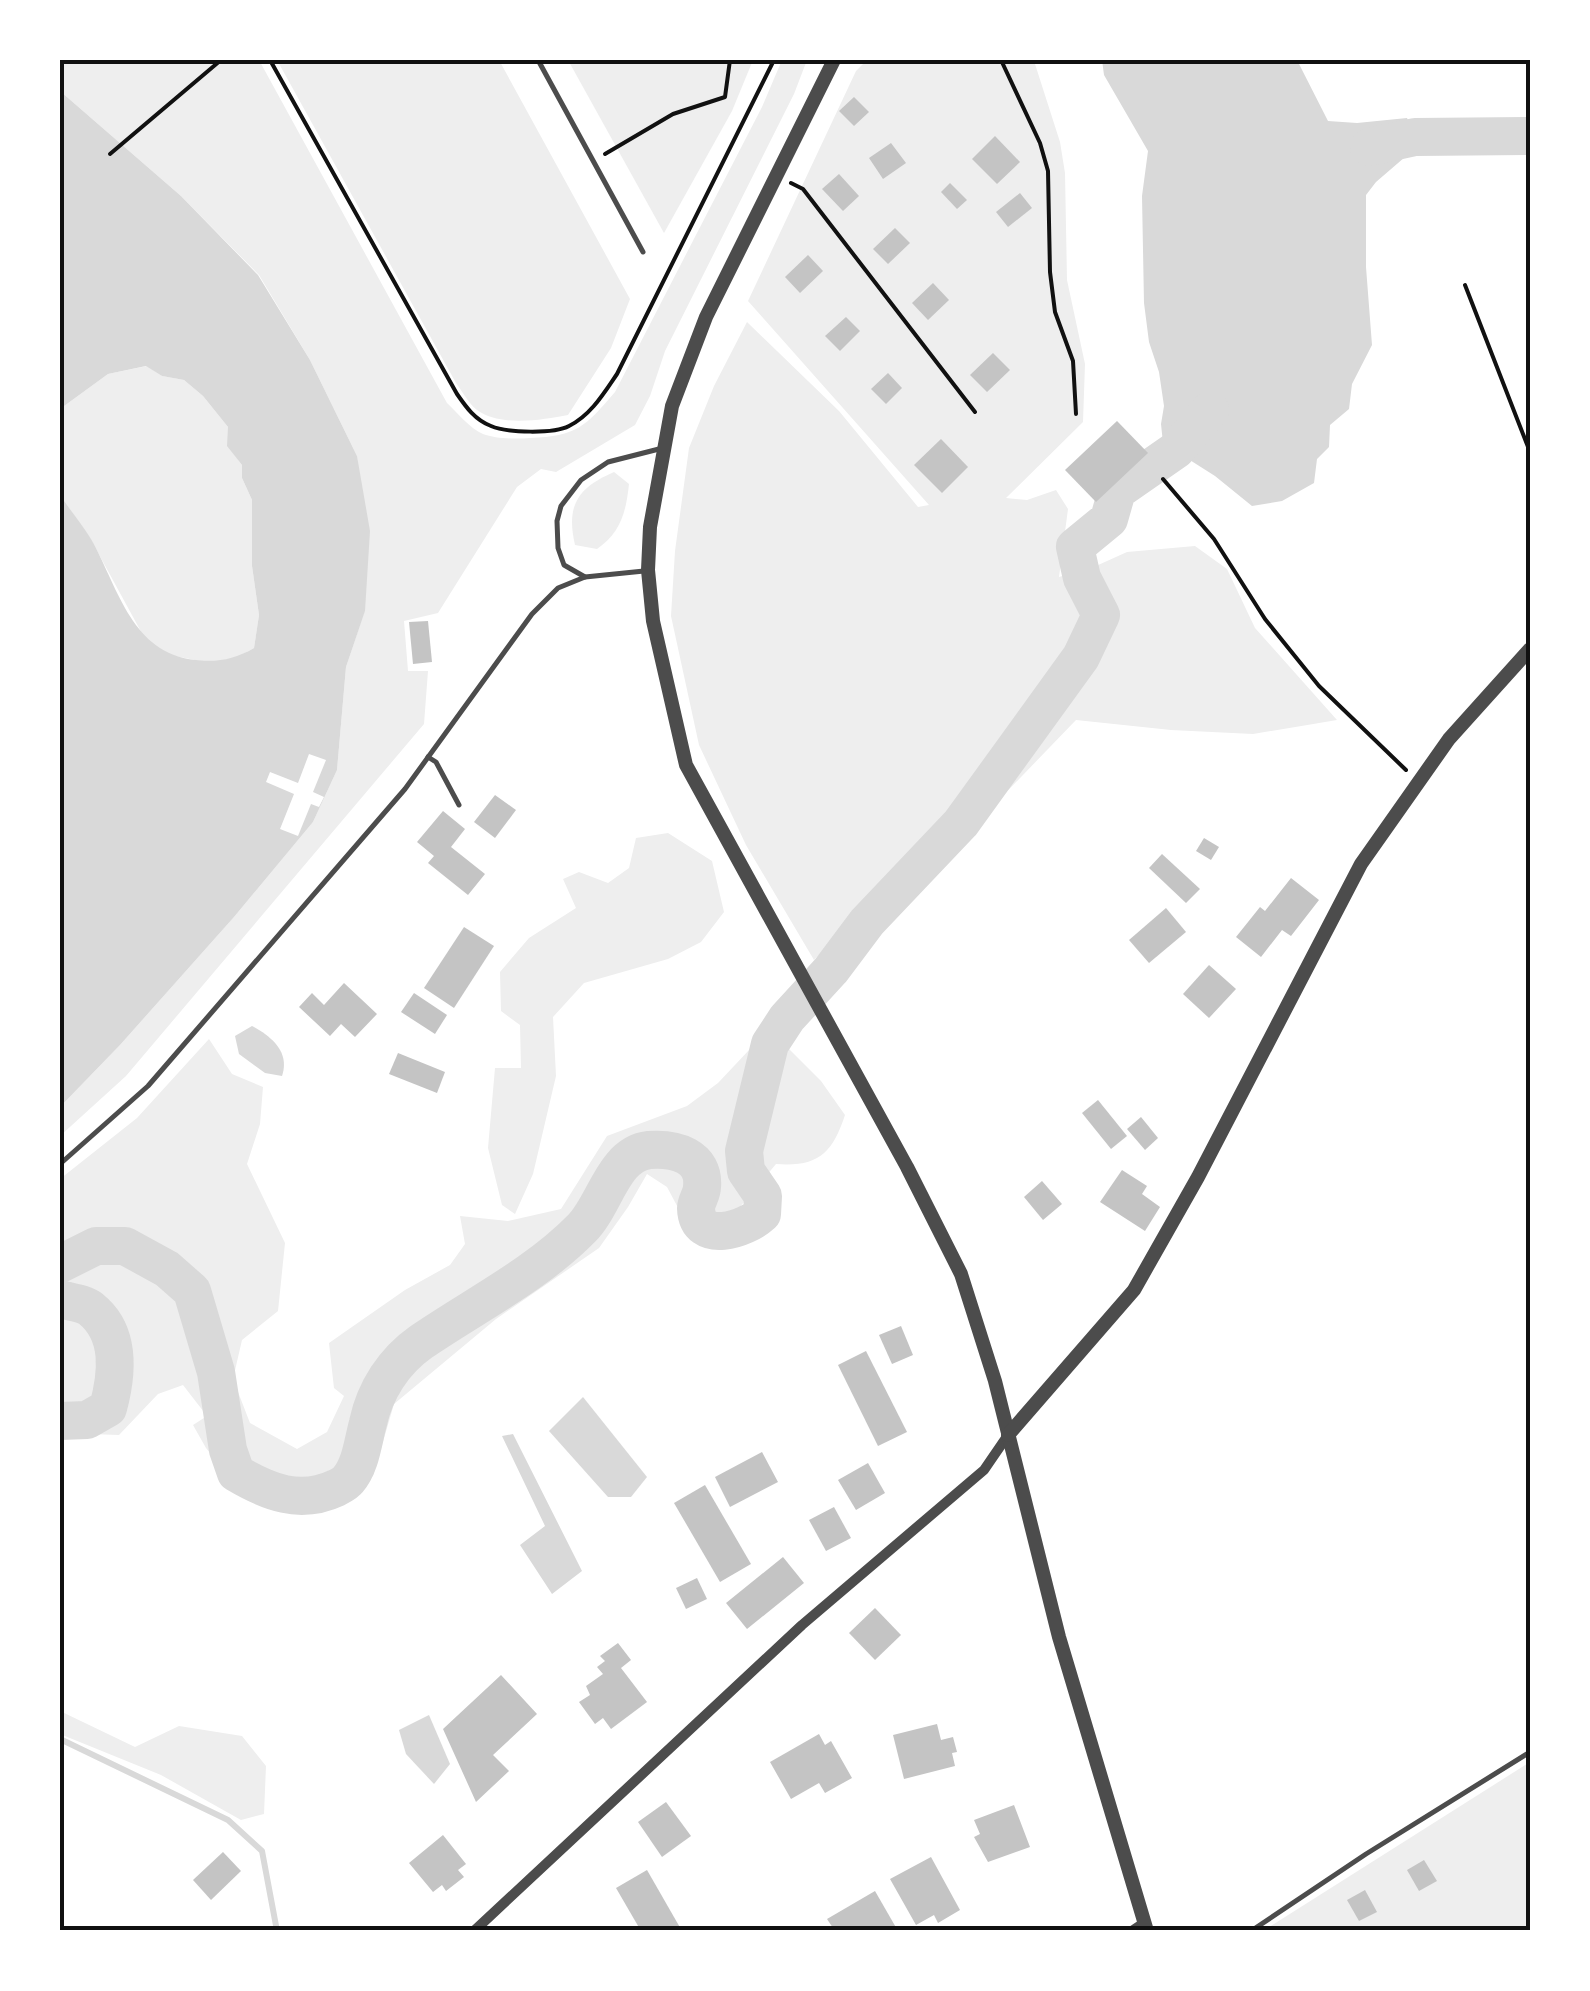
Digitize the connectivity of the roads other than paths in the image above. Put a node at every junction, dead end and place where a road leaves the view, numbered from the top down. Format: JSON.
{"nodes":[{"id":1,"x":538,"y":60,"type":"edge"},
{"id":2,"x":834,"y":60,"type":"edge"},
{"id":3,"x":643,"y":252,"type":"dead end"},
{"id":4,"x":662,"y":448,"type":"junction"},
{"id":5,"x":648,"y":570,"type":"junction"},
{"id":6,"x":584,"y":577,"type":"junction"},
{"id":7,"x":1530,"y":649,"type":"edge"},
{"id":8,"x":428,"y":757,"type":"junction"},
{"id":9,"x":459,"y":805,"type":"dead end"},
{"id":10,"x":60,"y":1164,"type":"edge"},
{"id":11,"x":1008,"y":1435,"type":"junction"},
{"id":12,"x":1530,"y":1752,"type":"edge"},
{"id":13,"x":1141,"y":1928,"type":"edge"},
{"id":14,"x":474,"y":1931,"type":"edge"},
{"id":15,"x":1251,"y":1931,"type":"edge"}],
"edges":[{"from":1,"to":3,"type":"lane"},
{"from":2,"to":4,"type":"street"},
{"from":4,"to":5,"type":"street"},
{"from":4,"to":6,"type":"lane"},
{"from":5,"to":6,"type":"lane"},
{"from":5,"to":11,"type":"street"},
{"from":6,"to":8,"type":"lane"},
{"from":7,"to":11,"type":"street"},
{"from":8,"to":9,"type":"lane"},
{"from":8,"to":10,"type":"lane"},
{"from":11,"to":13,"type":"street"},
{"from":11,"to":14,"type":"street"},
{"from":12,"to":15,"type":"lane"}]}
